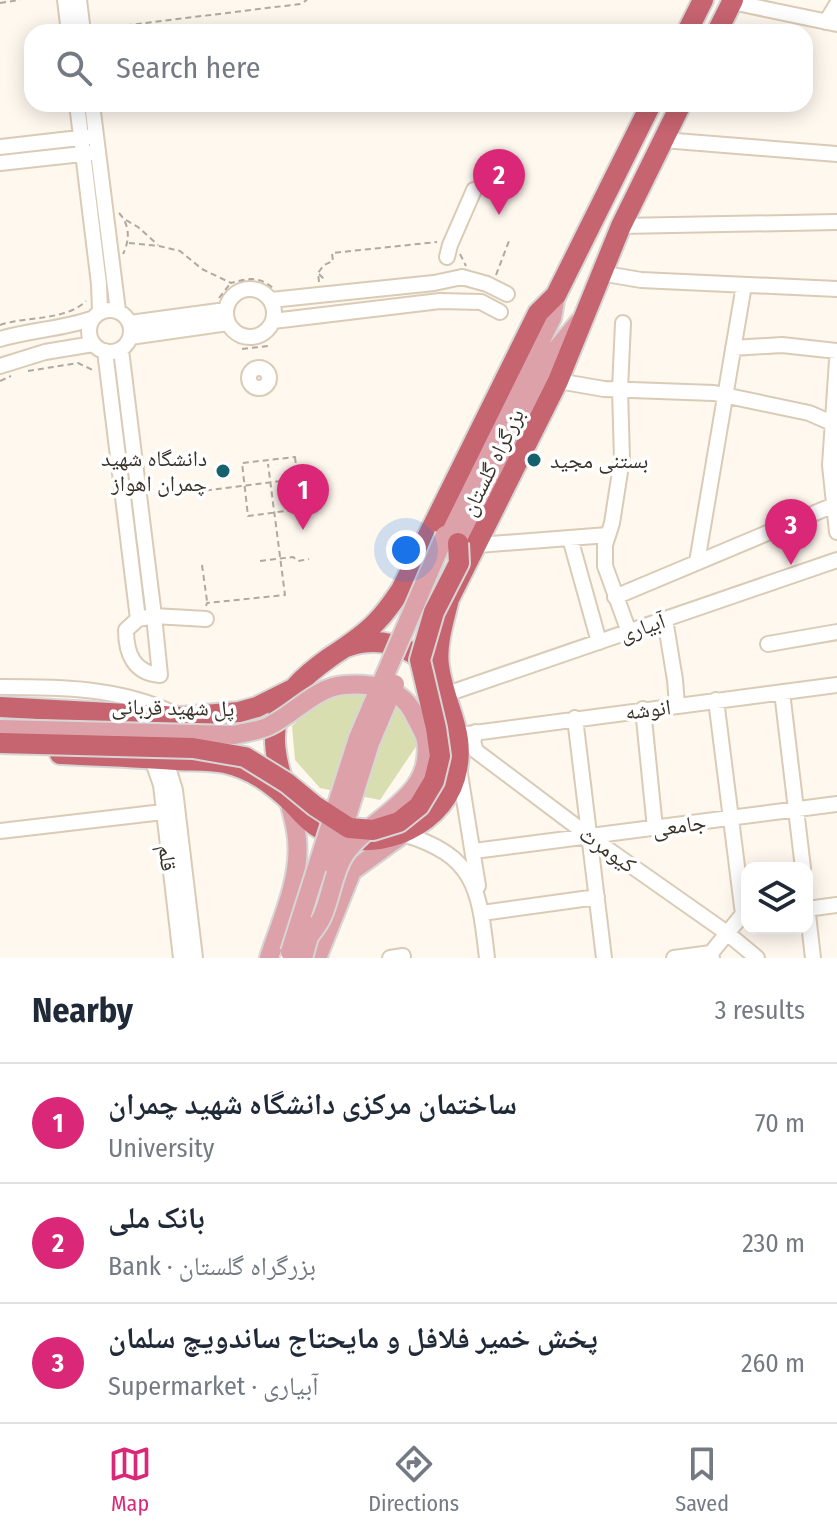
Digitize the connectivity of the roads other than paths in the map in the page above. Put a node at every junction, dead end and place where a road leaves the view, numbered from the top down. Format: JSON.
{"nodes":[{"id":1,"x":65,"y":0,"type":"edge"},
{"id":2,"x":79,"y":0,"type":"edge"},
{"id":3,"x":703,"y":0,"type":"edge"},
{"id":4,"x":731,"y":1,"type":"edge"},
{"id":5,"x":837,"y":4,"type":"edge"},
{"id":6,"x":832,"y":23,"type":"edge"},
{"id":7,"x":75,"y":24,"type":"edge"},
{"id":8,"x":78,"y":24,"type":"edge"},
{"id":9,"x":691,"y":24,"type":"edge"},
{"id":10,"x":721,"y":24,"type":"edge"},
{"id":11,"x":80,"y":112,"type":"edge"},
{"id":12,"x":91,"y":112,"type":"edge"},
{"id":13,"x":647,"y":112,"type":"edge"},
{"id":14,"x":677,"y":112,"type":"edge"},
{"id":15,"x":89,"y":137,"type":"junction"},
{"id":16,"x":663,"y":140,"type":"junction"},
{"id":17,"x":0,"y":147,"type":"edge"},
{"id":18,"x":91,"y":154,"type":"junction"},
{"id":19,"x":837,"y":154,"type":"edge"},
{"id":20,"x":0,"y":163,"type":"edge"},
{"id":21,"x":474,"y":190,"type":"dead end"},
{"id":22,"x":837,"y":222,"type":"edge"},
{"id":23,"x":621,"y":226,"type":"junction"},
{"id":24,"x":448,"y":253,"type":"road end"},
{"id":25,"x":600,"y":273,"type":"junction"},
{"id":26,"x":744,"y":285,"type":"junction"},
{"id":27,"x":387,"y":288,"type":"junction"},
{"id":28,"x":837,"y":289,"type":"edge"},
{"id":29,"x":321,"y":291,"type":"junction"},
{"id":30,"x":274,"y":295,"type":"junction"},
{"id":31,"x":556,"y":295,"type":"junction"},
{"id":32,"x":481,"y":302,"type":"junction"},
{"id":33,"x":390,"y":307,"type":"junction"},
{"id":34,"x":118,"y":311,"type":"junction"},
{"id":35,"x":224,"y":311,"type":"junction"},
{"id":36,"x":500,"y":312,"type":"dead end"},
{"id":37,"x":329,"y":314,"type":"junction"},
{"id":38,"x":96,"y":315,"type":"junction"},
{"id":39,"x":581,"y":319,"type":"junction"},
{"id":40,"x":273,"y":321,"type":"junction"},
{"id":41,"x":623,"y":323,"type":"dead end"},
{"id":42,"x":0,"y":339,"type":"edge"},
{"id":43,"x":116,"y":341,"type":"junction"},
{"id":44,"x":733,"y":348,"type":"junction"},
{"id":45,"x":837,"y":351,"type":"edge"},
{"id":46,"x":837,"y":360,"type":"edge"},
{"id":47,"x":0,"y":366,"type":"edge"},
{"id":48,"x":558,"y":381,"type":"junction"},
{"id":49,"x":620,"y":389,"type":"junction"},
{"id":50,"x":725,"y":395,"type":"junction"},
{"id":51,"x":832,"y":423,"type":"junction"},
{"id":52,"x":834,"y":505,"type":"junction"},
{"id":53,"x":837,"y":532,"type":"edge"},
{"id":54,"x":608,"y":535,"type":"junction"},
{"id":55,"x":570,"y":538,"type":"junction"},
{"id":56,"x":460,"y":541,"type":"junction"},
{"id":57,"x":837,"y":560,"type":"edge"},
{"id":58,"x":697,"y":562,"type":"junction"},
{"id":59,"x":615,"y":597,"type":"junction"},
{"id":60,"x":154,"y":616,"type":"junction"},
{"id":61,"x":138,"y":619,"type":"junction"},
{"id":62,"x":206,"y":619,"type":"road end"},
{"id":63,"x":665,"y":619,"type":"junction"},
{"id":64,"x":629,"y":632,"type":"junction"},
{"id":65,"x":837,"y":632,"type":"edge"},
{"id":66,"x":599,"y":642,"type":"junction"},
{"id":67,"x":768,"y":644,"type":"dead end"},
{"id":68,"x":342,"y":649,"type":"junction"},
{"id":69,"x":837,"y":685,"type":"edge"},
{"id":70,"x":0,"y":687,"type":"edge"},
{"id":71,"x":293,"y":689,"type":"junction"},
{"id":72,"x":444,"y":689,"type":"junction"},
{"id":73,"x":782,"y":692,"type":"junction"},
{"id":74,"x":716,"y":700,"type":"junction"},
{"id":75,"x":677,"y":705,"type":"junction"},
{"id":76,"x":0,"y":707,"type":"edge"},
{"id":77,"x":643,"y":709,"type":"junction"},
{"id":78,"x":227,"y":714,"type":"junction"},
{"id":79,"x":182,"y":717,"type":"junction"},
{"id":80,"x":575,"y":718,"type":"junction"},
{"id":81,"x":0,"y":729,"type":"edge"},
{"id":82,"x":468,"y":734,"type":"junction"},
{"id":83,"x":0,"y":743,"type":"edge"},
{"id":84,"x":0,"y":753,"type":"edge"},
{"id":85,"x":152,"y":758,"type":"junction"},
{"id":86,"x":459,"y":762,"type":"junction"},
{"id":87,"x":224,"y":763,"type":"junction"},
{"id":88,"x":289,"y":801,"type":"junction"},
{"id":89,"x":837,"y":804,"type":"edge"},
{"id":90,"x":796,"y":809,"type":"junction"},
{"id":91,"x":163,"y":812,"type":"junction"},
{"id":92,"x":729,"y":818,"type":"junction"},
{"id":93,"x":655,"y":828,"type":"junction"},
{"id":94,"x":0,"y":831,"type":"edge"},
{"id":95,"x":403,"y":834,"type":"junction"},
{"id":96,"x":589,"y":836,"type":"junction"},
{"id":97,"x":474,"y":851,"type":"junction"},
{"id":98,"x":802,"y":862,"type":"edge"},
{"id":99,"x":741,"y":890,"type":"edge"},
{"id":100,"x":597,"y":897,"type":"junction"},
{"id":101,"x":837,"y":905,"type":"edge"},
{"id":102,"x":481,"y":906,"type":"junction"},
{"id":103,"x":813,"y":907,"type":"edge"},
{"id":104,"x":285,"y":911,"type":"junction"},
{"id":105,"x":741,"y":918,"type":"edge"},
{"id":106,"x":328,"y":924,"type":"junction"},
{"id":107,"x":727,"y":933,"type":"junction"},
{"id":108,"x":810,"y":934,"type":"edge"},
{"id":109,"x":308,"y":938,"type":"junction"},
{"id":110,"x":711,"y":955,"type":"edge"},
{"id":111,"x":293,"y":956,"type":"edge"},
{"id":112,"x":181,"y":958,"type":"edge"},
{"id":113,"x":195,"y":958,"type":"edge"},
{"id":114,"x":269,"y":958,"type":"edge"},
{"id":115,"x":317,"y":958,"type":"edge"},
{"id":116,"x":487,"y":958,"type":"edge"},
{"id":117,"x":604,"y":958,"type":"edge"},
{"id":118,"x":674,"y":958,"type":"edge"},
{"id":119,"x":757,"y":958,"type":"edge"},
{"id":120,"x":813,"y":958,"type":"edge"}],
"edges":[{"from":1,"to":7,"type":"street"},
{"from":2,"to":8,"type":"street"},
{"from":3,"to":9,"type":"highway"},
{"from":4,"to":6,"type":"street"},
{"from":4,"to":10,"type":"highway"},
{"from":5,"to":6,"type":"street"},
{"from":11,"to":15,"type":"street"},
{"from":12,"to":15,"type":"street"},
{"from":13,"to":31,"type":"highway"},
{"from":14,"to":16,"type":"highway","name":"بزرگراه گلستان"},
{"from":15,"to":17,"type":"street"},
{"from":15,"to":18,"type":"street"},
{"from":16,"to":19,"type":"street"},
{"from":16,"to":23,"type":"highway","name":"بزرگراه گلستان"},
{"from":18,"to":20,"type":"street"},
{"from":18,"to":34,"type":"street"},
{"from":18,"to":38,"type":"street"},
{"from":21,"to":24,"type":"street"},
{"from":22,"to":23,"type":"street"},
{"from":23,"to":25,"type":"highway","name":"بزرگراه گلستان"},
{"from":25,"to":26,"type":"street"},
{"from":25,"to":39,"type":"highway","name":"بزرگراه گلستان"},
{"from":26,"to":28,"type":"street"},
{"from":26,"to":44,"type":"street"},
{"from":27,"to":29,"type":"street"},
{"from":27,"to":32,"type":"street"},
{"from":27,"to":33,"type":"street"},
{"from":29,"to":30,"type":"street"},
{"from":29,"to":37,"type":"street"},
{"from":30,"to":35,"type":"street"},
{"from":30,"to":40,"type":"street"},
{"from":31,"to":56,"type":"main road"},
{"from":31,"to":68,"type":"highway"},
{"from":32,"to":33,"type":"street"},
{"from":32,"to":36,"type":"street"},
{"from":33,"to":37,"type":"street"},
{"from":34,"to":38,"type":"street"},
{"from":34,"to":43,"type":"street"},
{"from":35,"to":40,"type":"street"},
{"from":35,"to":43,"type":"street"},
{"from":37,"to":40,"type":"street"},
{"from":38,"to":42,"type":"street"},
{"from":38,"to":43,"type":"street"},
{"from":39,"to":48,"type":"highway","name":"بزرگراه گلستان"},
{"from":39,"to":56,"type":"main road"},
{"from":41,"to":49,"type":"street"},
{"from":43,"to":47,"type":"street"},
{"from":43,"to":60,"type":"street"},
{"from":43,"to":61,"type":"street"},
{"from":44,"to":45,"type":"street"},
{"from":44,"to":50,"type":"street"},
{"from":46,"to":51,"type":"street"},
{"from":48,"to":49,"type":"street"},
{"from":48,"to":56,"type":"highway","name":"بزرگراه گلستان"},
{"from":49,"to":50,"type":"street"},
{"from":49,"to":54,"type":"street"},
{"from":50,"to":51,"type":"street"},
{"from":50,"to":58,"type":"street"},
{"from":51,"to":52,"type":"street"},
{"from":52,"to":53,"type":"street"},
{"from":52,"to":58,"type":"street"},
{"from":54,"to":55,"type":"street"},
{"from":54,"to":59,"type":"street"},
{"from":55,"to":56,"type":"street"},
{"from":55,"to":66,"type":"street"},
{"from":56,"to":72,"type":"highway","name":"بزرگراه گلستان"},
{"from":56,"to":83,"type":"highway","name":"پل شهید قربانی","bridge":true},
{"from":56,"to":109,"type":"main road","name":"پل شهید قربانی","bridge":true},
{"from":56,"to":111,"type":"main road","name":"پل شهید قربانی","bridge":true},
{"from":57,"to":63,"type":"street","name":"آبیاری"},
{"from":58,"to":59,"type":"street"},
{"from":59,"to":64,"type":"street"},
{"from":60,"to":61,"type":"street"},
{"from":60,"to":61,"type":"street"},
{"from":60,"to":62,"type":"street"},
{"from":63,"to":64,"type":"street","name":"آبیاری"},
{"from":63,"to":75,"type":"street"},
{"from":64,"to":66,"type":"street","name":"آبیاری"},
{"from":65,"to":67,"type":"street"},
{"from":66,"to":72,"type":"street","name":"آبیاری"},
{"from":68,"to":71,"type":"highway"},
{"from":68,"to":72,"type":"highway"},
{"from":69,"to":73,"type":"street","name":"انوشه"},
{"from":70,"to":79,"type":"street"},
{"from":71,"to":78,"type":"highway"},
{"from":71,"to":88,"type":"highway"},
{"from":72,"to":82,"type":"highway","name":"بزرگراه گلستان"},
{"from":73,"to":74,"type":"street","name":"انوشه"},
{"from":73,"to":90,"type":"street"},
{"from":74,"to":75,"type":"street","name":"انوشه"},
{"from":74,"to":92,"type":"street"},
{"from":75,"to":77,"type":"street","name":"انوشه"},
{"from":76,"to":79,"type":"highway"},
{"from":77,"to":80,"type":"street","name":"انوشه"},
{"from":77,"to":93,"type":"street"},
{"from":78,"to":79,"type":"highway"},
{"from":78,"to":87,"type":"highway"},
{"from":80,"to":82,"type":"street","name":"انوشه"},
{"from":80,"to":96,"type":"street"},
{"from":81,"to":109,"type":"main road","name":"پل شهید قربانی","bridge":true},
{"from":82,"to":86,"type":"highway","name":"بزرگراه گلستان"},
{"from":82,"to":96,"type":"street","name":"کیومرث"},
{"from":84,"to":85,"type":"highway"},
{"from":85,"to":87,"type":"highway"},
{"from":85,"to":91,"type":"street","name":"قلم"},
{"from":85,"to":113,"type":"street"},
{"from":86,"to":95,"type":"highway","name":"بزرگراه گلستان"},
{"from":86,"to":97,"type":"street"},
{"from":87,"to":88,"type":"highway"},
{"from":88,"to":95,"type":"highway"},
{"from":88,"to":104,"type":"main road"},
{"from":89,"to":90,"type":"street","name":"جامعی"},
{"from":90,"to":92,"type":"street","name":"جامعی"},
{"from":90,"to":98,"type":"street"},
{"from":91,"to":94,"type":"street"},
{"from":91,"to":112,"type":"street","name":"قلم"},
{"from":92,"to":93,"type":"street","name":"جامعی"},
{"from":92,"to":99,"type":"street"},
{"from":93,"to":96,"type":"street","name":"جامعی"},
{"from":95,"to":102,"type":"street"},
{"from":95,"to":106,"type":"main road"},
{"from":96,"to":97,"type":"street","name":"جامعی"},
{"from":96,"to":100,"type":"street"},
{"from":96,"to":107,"type":"street","name":"کیومرث"},
{"from":97,"to":102,"type":"street"},
{"from":100,"to":102,"type":"street"},
{"from":100,"to":117,"type":"street"},
{"from":101,"to":103,"type":"street"},
{"from":102,"to":116,"type":"street"},
{"from":104,"to":106,"type":"main road"},
{"from":104,"to":114,"type":"main road"},
{"from":105,"to":107,"type":"street"},
{"from":106,"to":115,"type":"main road"},
{"from":107,"to":110,"type":"street"},
{"from":107,"to":119,"type":"street","name":"کیومرث"},
{"from":108,"to":120,"type":"street"},
{"from":109,"to":111,"type":"main road","name":"پل شهید قربانی","bridge":true},
{"from":110,"to":118,"type":"street"}]}
